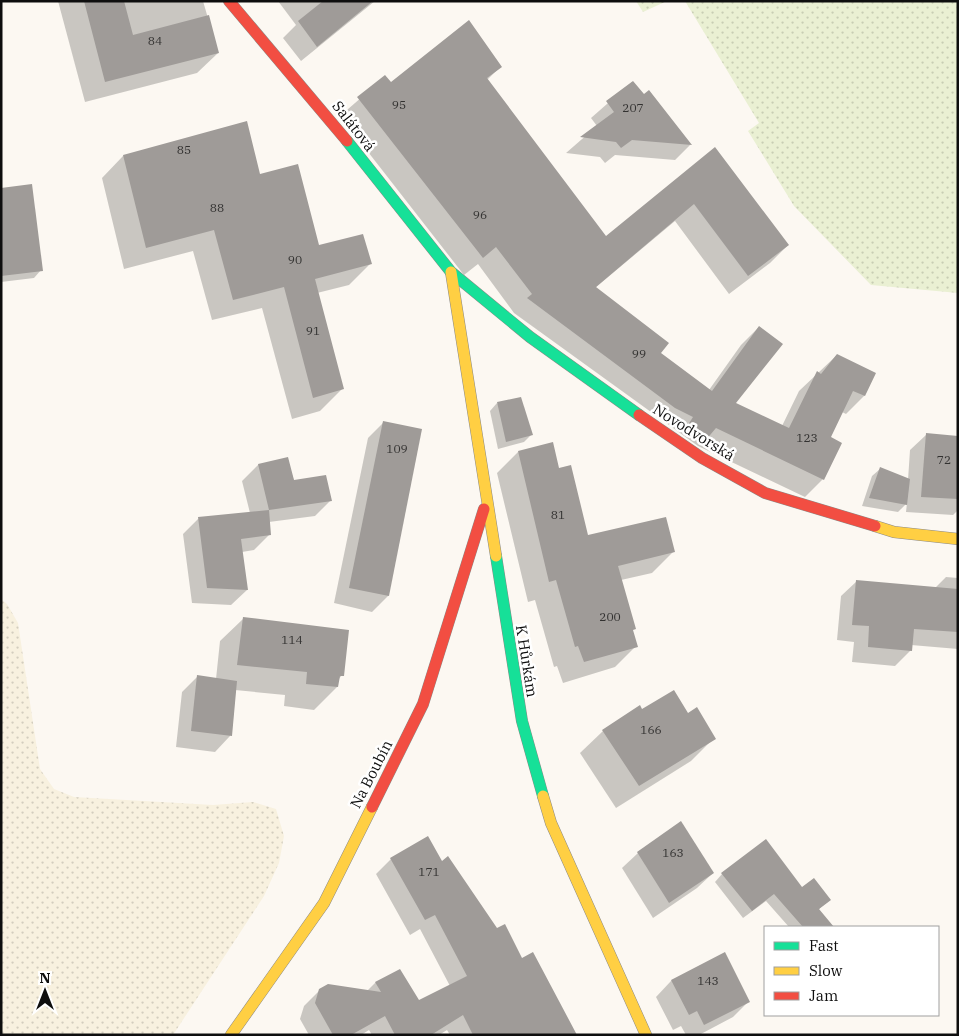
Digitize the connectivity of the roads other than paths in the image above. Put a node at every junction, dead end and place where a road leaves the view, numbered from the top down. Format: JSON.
{"nodes":[{"id":1,"x":229,"y":1,"type":"edge"},
{"id":2,"x":451,"y":272,"type":"junction"},
{"id":3,"x":486,"y":503,"type":"junction"},
{"id":4,"x":958,"y":539,"type":"edge"},
{"id":5,"x":232,"y":1035,"type":"edge"},
{"id":6,"x":646,"y":1035,"type":"edge"}],
"edges":[{"from":1,"to":2,"type":"street","name":"Salátová"},
{"from":2,"to":3,"type":"street","name":"K Hůrkám"},
{"from":2,"to":4,"type":"street","name":"Novodvorská"},
{"from":3,"to":5,"type":"street","name":"Na Boubín"},
{"from":3,"to":6,"type":"street","name":"K Hůrkám"}]}
